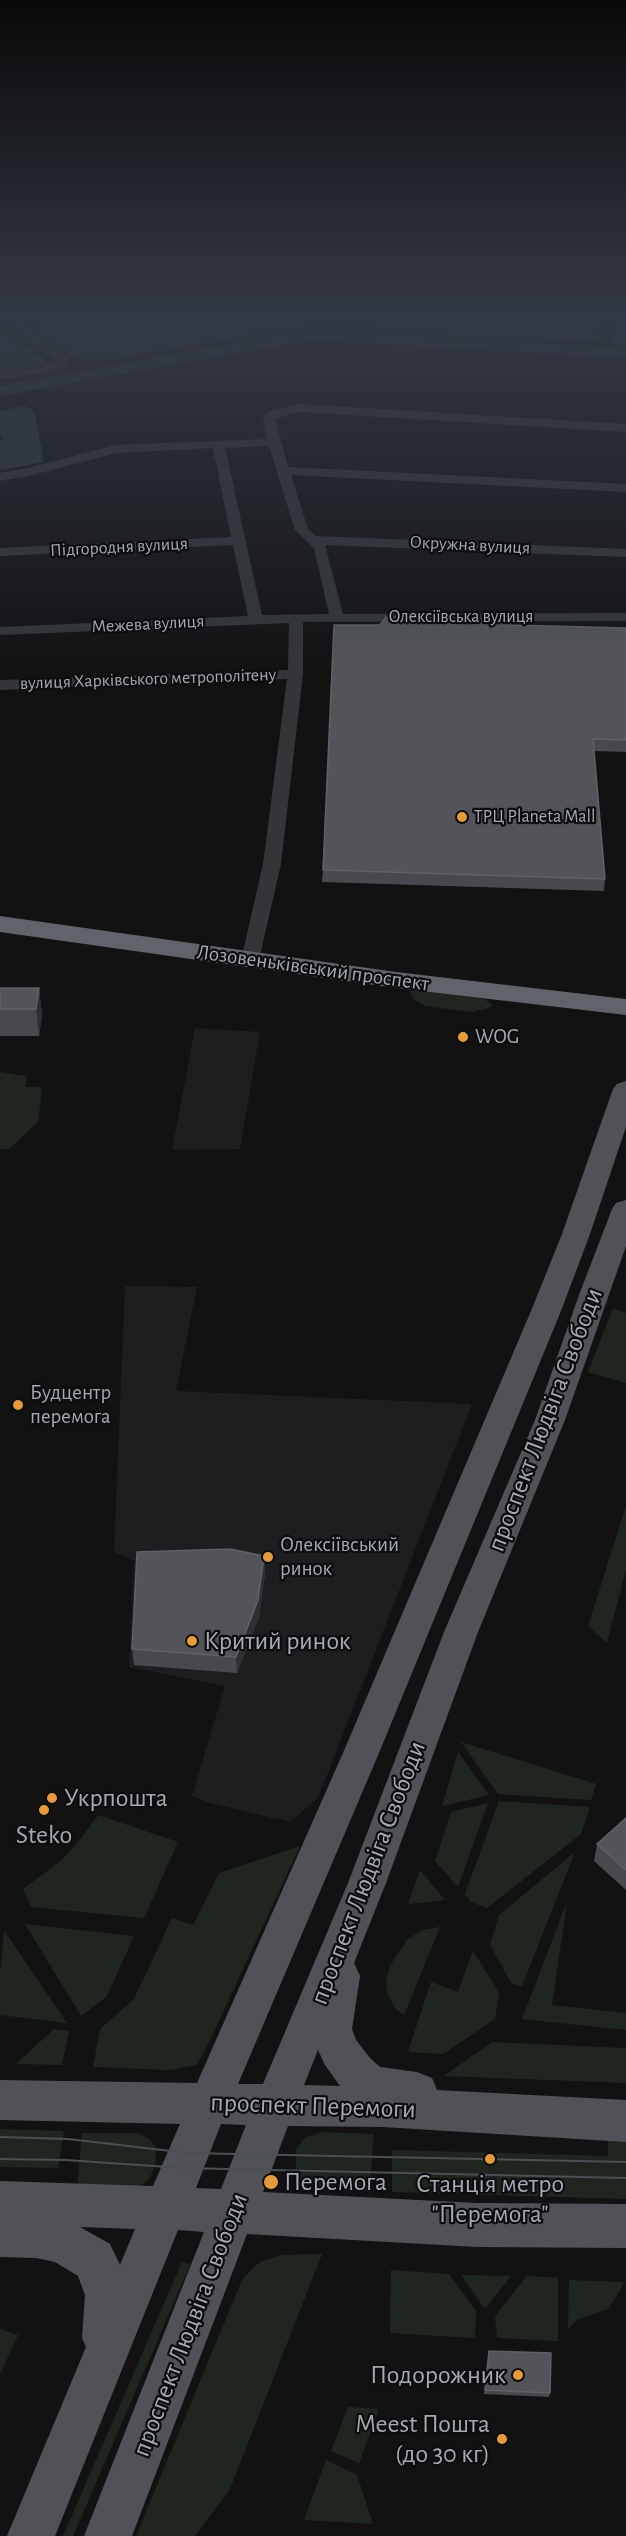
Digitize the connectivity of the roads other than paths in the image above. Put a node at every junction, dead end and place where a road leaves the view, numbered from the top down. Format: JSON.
{"nodes":[{"id":1,"x":273,"y":435,"type":"edge"},
{"id":2,"x":274,"y":442,"type":"junction"},
{"id":3,"x":218,"y":445,"type":"junction"},
{"id":4,"x":285,"y":471,"type":"junction"},
{"id":5,"x":0,"y":477,"type":"edge"},
{"id":6,"x":626,"y":488,"type":"edge"},
{"id":7,"x":314,"y":540,"type":"junction"},
{"id":8,"x":238,"y":541,"type":"junction"},
{"id":9,"x":0,"y":552,"type":"edge"},
{"id":10,"x":626,"y":553,"type":"edge"},
{"id":11,"x":337,"y":617,"type":"junction"},
{"id":12,"x":626,"y":617,"type":"edge"},
{"id":13,"x":296,"y":618,"type":"junction"},
{"id":14,"x":255,"y":619,"type":"junction"},
{"id":15,"x":0,"y":631,"type":"edge"},
{"id":16,"x":295,"y":674,"type":"junction"},
{"id":17,"x":0,"y":685,"type":"edge"},
{"id":18,"x":0,"y":924,"type":"edge"},
{"id":19,"x":250,"y":960,"type":"junction"},
{"id":20,"x":626,"y":1007,"type":"edge"},
{"id":21,"x":626,"y":1089,"type":"edge"},
{"id":22,"x":626,"y":1209,"type":"edge"},
{"id":23,"x":352,"y":1919,"type":"junction"},
{"id":24,"x":0,"y":2100,"type":"edge"},
{"id":25,"x":209,"y":2103,"type":"junction"},
{"id":26,"x":626,"y":2104,"type":"edge"},
{"id":27,"x":275,"y":2105,"type":"junction"},
{"id":28,"x":626,"y":2121,"type":"edge"},
{"id":29,"x":0,"y":2204,"type":"edge"},
{"id":30,"x":166,"y":2208,"type":"junction"},
{"id":31,"x":234,"y":2211,"type":"junction"},
{"id":32,"x":626,"y":2226,"type":"edge"},
{"id":33,"x":0,"y":2235,"type":"edge"},
{"id":34,"x":104,"y":2358,"type":"junction"},
{"id":35,"x":31,"y":2536,"type":"edge"},
{"id":36,"x":108,"y":2536,"type":"edge"}],
"edges":[{"from":1,"to":2,"type":"street"},
{"from":2,"to":3,"type":"street"},
{"from":2,"to":4,"type":"street"},
{"from":3,"to":5,"type":"street"},
{"from":3,"to":8,"type":"street"},
{"from":4,"to":6,"type":"street"},
{"from":4,"to":7,"type":"street"},
{"from":7,"to":10,"type":"street","name":"Окружна вулиця"},
{"from":7,"to":11,"type":"street"},
{"from":8,"to":9,"type":"street","name":"Підгородня вулиця"},
{"from":8,"to":14,"type":"street"},
{"from":11,"to":12,"type":"street","name":"Олексіївська вулиця"},
{"from":11,"to":13,"type":"street","name":"Олексіївська вулиця"},
{"from":13,"to":14,"type":"street","name":"Межева вулиця"},
{"from":13,"to":16,"type":"street"},
{"from":14,"to":15,"type":"street","name":"Межева вулиця"},
{"from":16,"to":17,"type":"street","name":"вулиця Харківського метрополітену"},
{"from":16,"to":19,"type":"street"},
{"from":18,"to":19,"type":"highway","name":"Лозовеньківський проспект"},
{"from":19,"to":20,"type":"highway","name":"Лозовеньківський проспект"},
{"from":21,"to":25,"type":"main road","name":"проспект Людвіга Свободи"},
{"from":22,"to":23,"type":"main road","name":"проспект Людвіга Свободи"},
{"from":23,"to":26,"type":"main road"},
{"from":23,"to":27,"type":"main road","name":"проспект Людвіга Свободи"},
{"from":24,"to":25,"type":"main road","name":"проспект Перемоги"},
{"from":25,"to":27,"type":"main road","name":"проспект Перемоги"},
{"from":25,"to":30,"type":"main road","name":"проспект Людвіга Свободи"},
{"from":27,"to":28,"type":"main road","name":"проспект Перемоги"},
{"from":27,"to":31,"type":"main road","name":"проспект Людвіга Свободи"},
{"from":29,"to":30,"type":"main road"},
{"from":30,"to":31,"type":"main road"},
{"from":30,"to":34,"type":"main road","name":"проспект Людвіга Свободи"},
{"from":31,"to":32,"type":"main road"},
{"from":31,"to":36,"type":"main road","name":"проспект Людвіга Свободи"},
{"from":33,"to":34,"type":"main road"},
{"from":34,"to":35,"type":"main road","name":"проспект Людвіга Свободи"}]}
